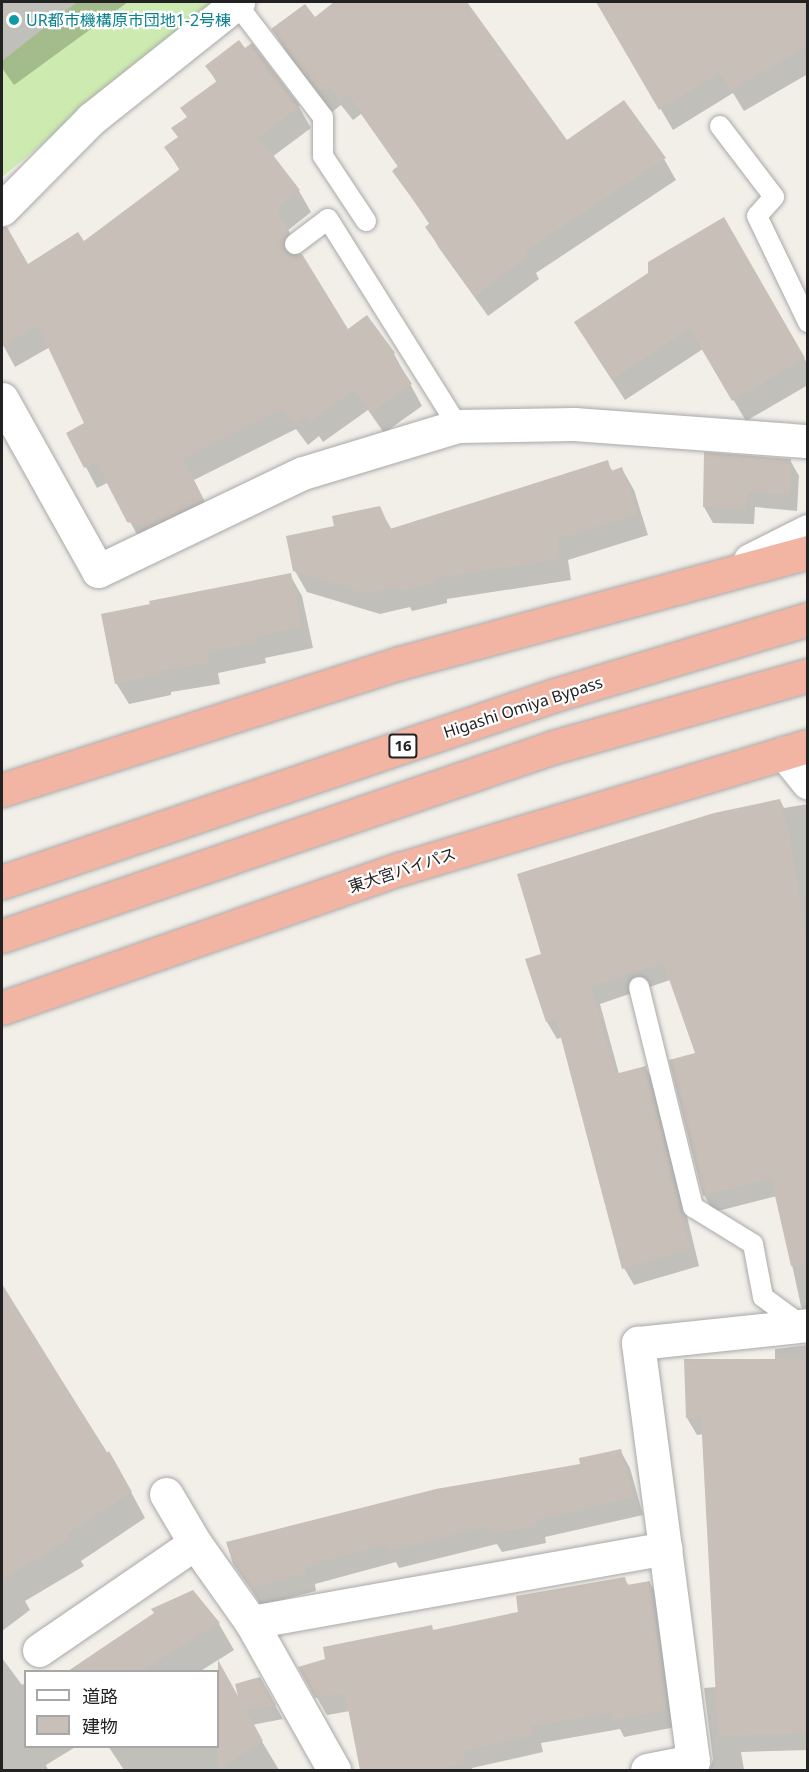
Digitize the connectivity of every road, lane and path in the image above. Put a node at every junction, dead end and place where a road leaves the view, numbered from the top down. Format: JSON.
{"nodes":[{"id":1,"x":237,"y":2,"type":"edge"},
{"id":2,"x":720,"y":126,"type":"dead end"},
{"id":3,"x":2,"y":209,"type":"edge"},
{"id":4,"x":366,"y":221,"type":"dead end"},
{"id":5,"x":295,"y":244,"type":"dead end"},
{"id":6,"x":807,"y":322,"type":"edge"},
{"id":7,"x":2,"y":399,"type":"edge"},
{"id":8,"x":458,"y":426,"type":"junction"},
{"id":9,"x":807,"y":441,"type":"edge"},
{"id":10,"x":807,"y":531,"type":"edge"},
{"id":11,"x":807,"y":552,"type":"edge"},
{"id":12,"x":714,"y":578,"type":"junction"},
{"id":13,"x":807,"y":619,"type":"edge"},
{"id":14,"x":807,"y":675,"type":"edge"},
{"id":15,"x":796,"y":750,"type":"edge"},
{"id":16,"x":807,"y":783,"type":"edge"},
{"id":17,"x":2,"y":790,"type":"edge"},
{"id":18,"x":2,"y":882,"type":"edge"},
{"id":19,"x":2,"y":936,"type":"edge"},
{"id":20,"x":639,"y":987,"type":"dead end"},
{"id":21,"x":2,"y":1008,"type":"edge"},
{"id":22,"x":804,"y":1325,"type":"edge"},
{"id":23,"x":166,"y":1494,"type":"dead end"},
{"id":24,"x":195,"y":1543,"type":"junction"},
{"id":25,"x":665,"y":1548,"type":"junction"},
{"id":26,"x":251,"y":1622,"type":"junction"},
{"id":27,"x":39,"y":1650,"type":"dead end"},
{"id":28,"x":334,"y":1770,"type":"edge"},
{"id":29,"x":647,"y":1770,"type":"edge"}],
"edges":[{"from":1,"to":3,"type":"street"},
{"from":1,"to":4,"type":"lane"},
{"from":2,"to":6,"type":"lane"},
{"from":5,"to":8,"type":"lane"},
{"from":7,"to":8,"type":"street"},
{"from":8,"to":9,"type":"street"},
{"from":10,"to":12,"type":"street"},
{"from":11,"to":12,"type":"highway"},
{"from":12,"to":17,"type":"highway"},
{"from":13,"to":18,"type":"highway","name":"Higashi Omiya Bypass","number":"16"},
{"from":14,"to":19,"type":"highway"},
{"from":15,"to":16,"type":"street"},
{"from":15,"to":21,"type":"highway","name":"東大宮バイパス"},
{"from":20,"to":22,"type":"lane"},
{"from":22,"to":25,"type":"street"},
{"from":23,"to":24,"type":"street"},
{"from":24,"to":26,"type":"street"},
{"from":24,"to":27,"type":"street"},
{"from":25,"to":26,"type":"street"},
{"from":25,"to":29,"type":"street"},
{"from":26,"to":28,"type":"street"}]}
